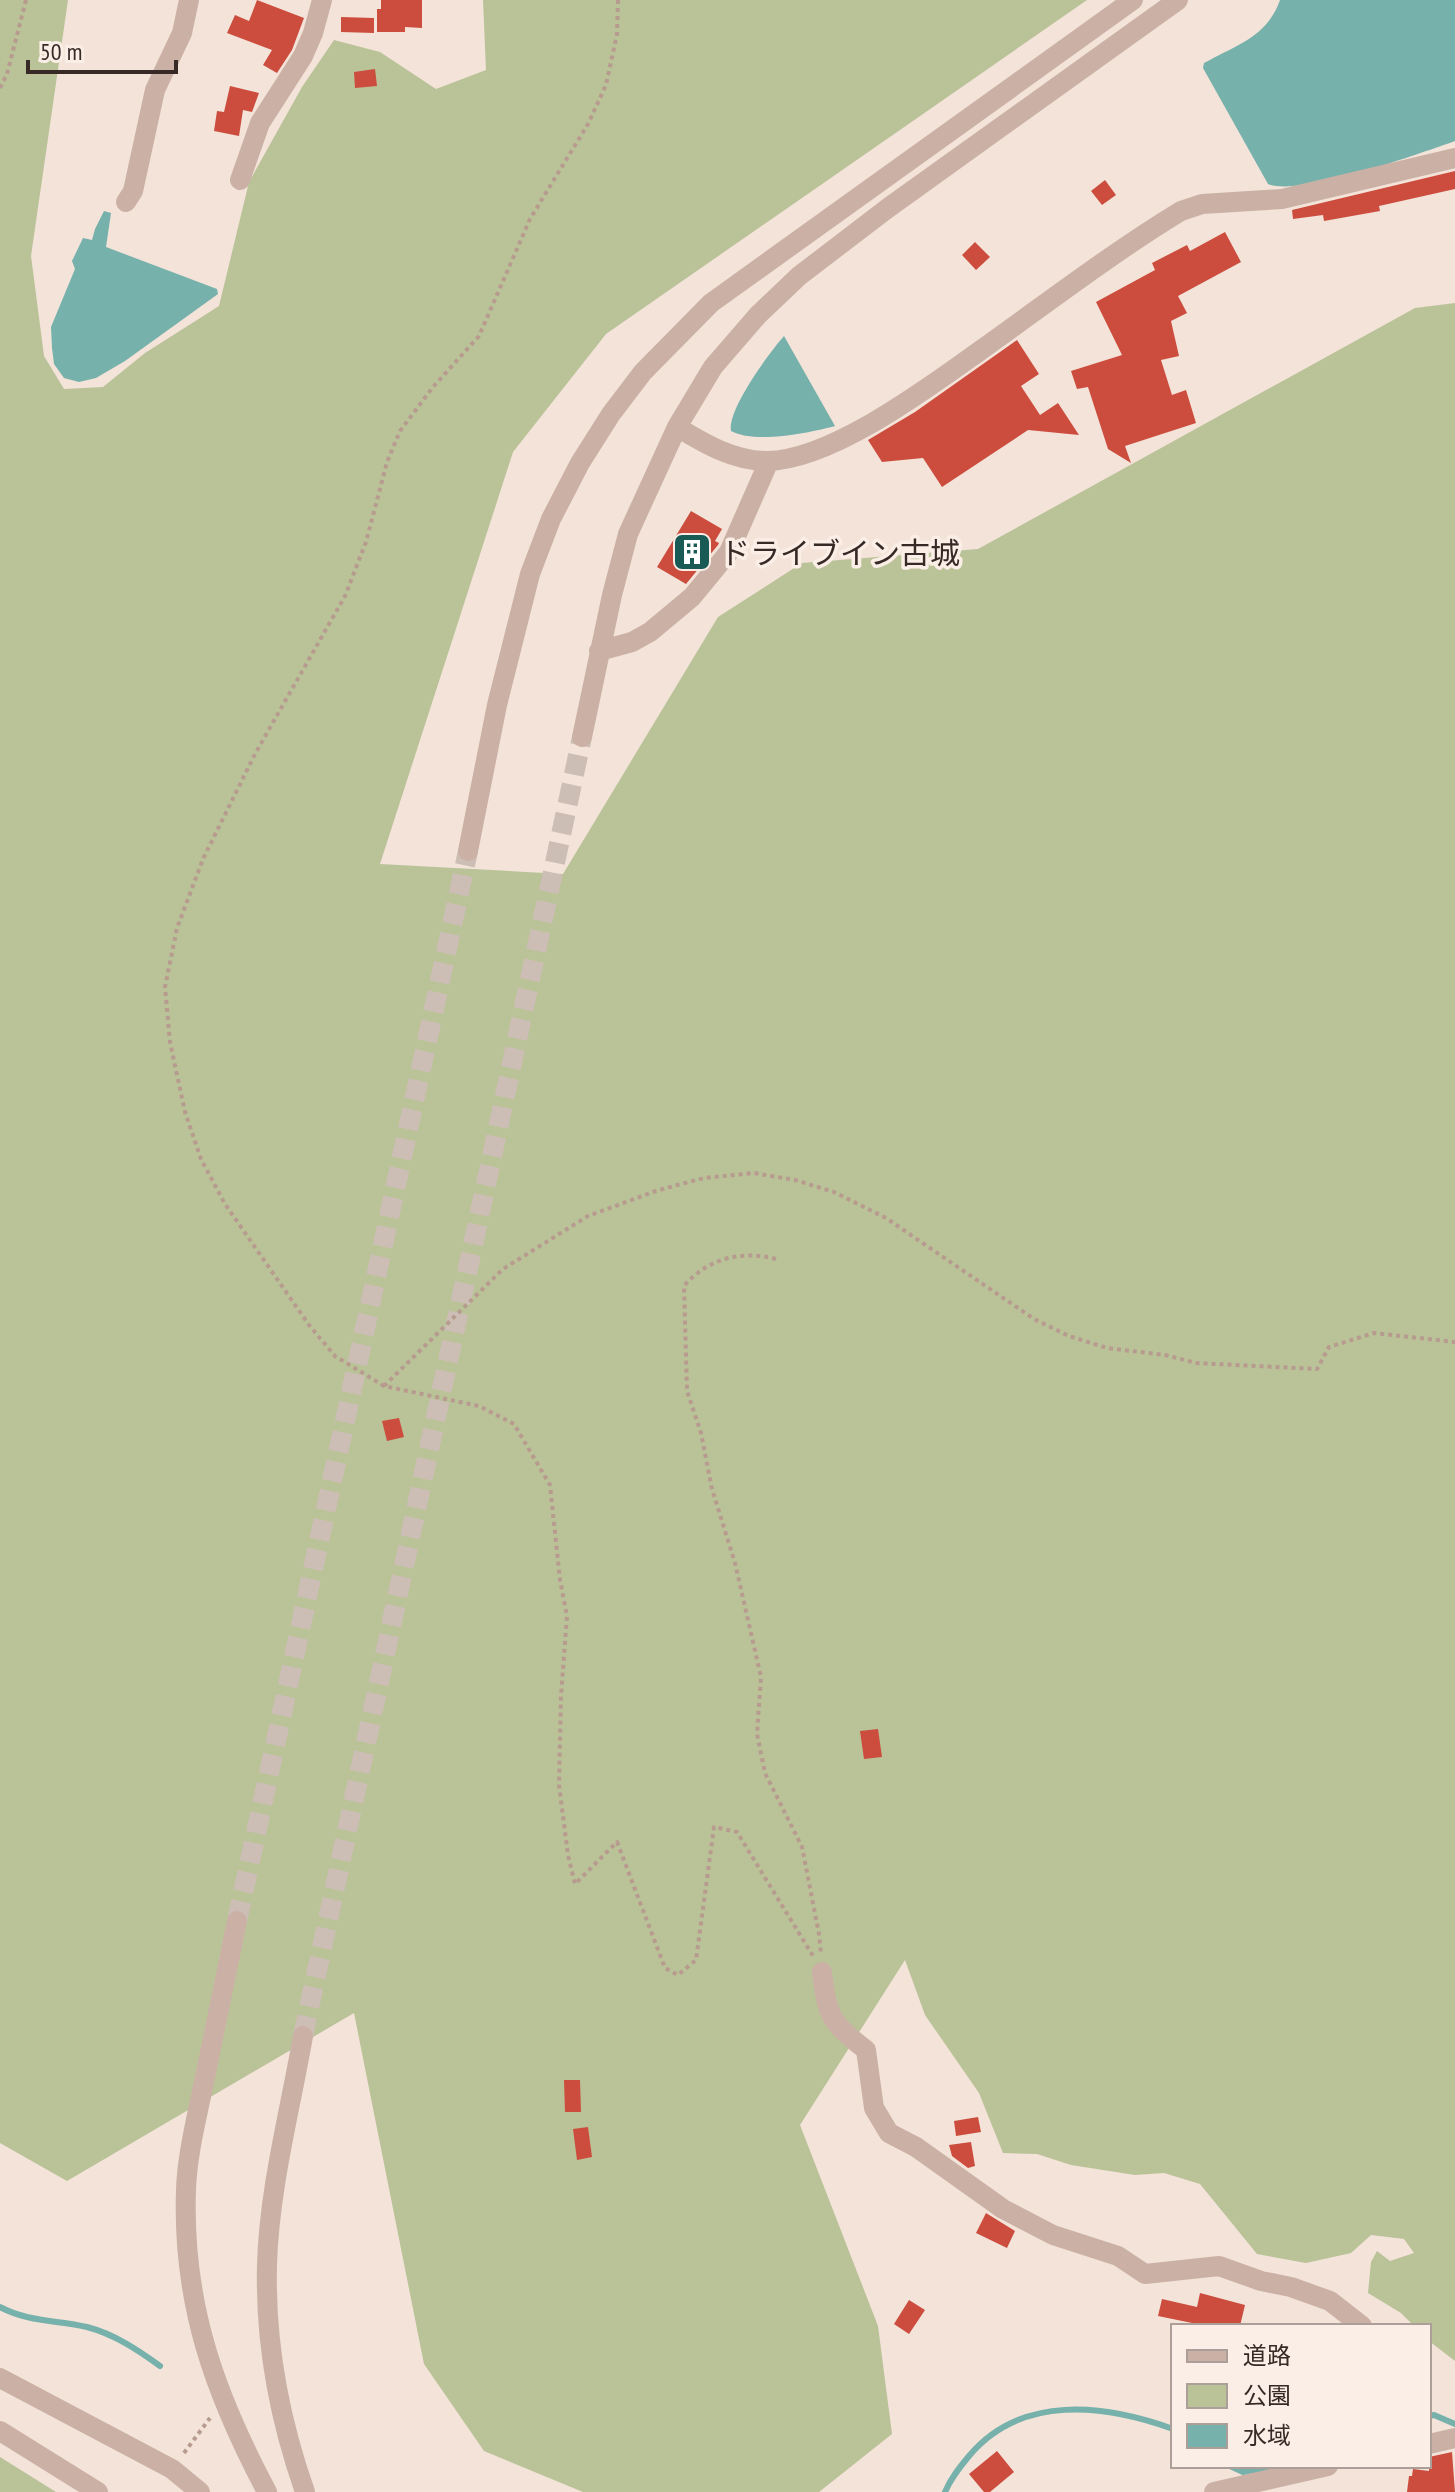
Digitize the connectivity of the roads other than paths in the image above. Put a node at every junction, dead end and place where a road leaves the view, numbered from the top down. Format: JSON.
{"nodes":[{"id":1,"x":189,"y":0,"type":"edge"},
{"id":2,"x":322,"y":0,"type":"edge"},
{"id":3,"x":1133,"y":0,"type":"edge"},
{"id":4,"x":1178,"y":0,"type":"edge"},
{"id":5,"x":1455,"y":158,"type":"edge"},
{"id":6,"x":240,"y":180,"type":"dead end"},
{"id":7,"x":126,"y":202,"type":"dead end"},
{"id":8,"x":677,"y":427,"type":"junction"},
{"id":9,"x":769,"y":461,"type":"junction"},
{"id":10,"x":599,"y":651,"type":"junction"},
{"id":11,"x":582,"y":737,"type":"tunnel mouth"},
{"id":12,"x":468,"y":851,"type":"tunnel mouth"},
{"id":13,"x":237,"y":1921,"type":"tunnel mouth"},
{"id":14,"x":822,"y":1972,"type":"road end"},
{"id":15,"x":303,"y":2036,"type":"tunnel mouth"},
{"id":16,"x":1361,"y":2324,"type":"edge"},
{"id":17,"x":0,"y":2378,"type":"edge"},
{"id":18,"x":0,"y":2431,"type":"edge"},
{"id":19,"x":1455,"y":2438,"type":"edge"},
{"id":20,"x":1431,"y":2444,"type":"edge"},
{"id":21,"x":1319,"y":2468,"type":"edge"},
{"id":22,"x":98,"y":2492,"type":"edge"},
{"id":23,"x":200,"y":2492,"type":"edge"},
{"id":24,"x":267,"y":2492,"type":"edge"},
{"id":25,"x":305,"y":2492,"type":"edge"},
{"id":26,"x":1214,"y":2492,"type":"edge"}],
"edges":[{"from":1,"to":7,"type":"street"},
{"from":2,"to":6,"type":"street"},
{"from":3,"to":12,"type":"street"},
{"from":4,"to":8,"type":"street"},
{"from":5,"to":9,"type":"street"},
{"from":8,"to":9,"type":"street"},
{"from":8,"to":10,"type":"street"},
{"from":9,"to":10,"type":"street"},
{"from":10,"to":11,"type":"street"},
{"from":13,"to":24,"type":"street"},
{"from":14,"to":16,"type":"street"},
{"from":15,"to":25,"type":"street"},
{"from":17,"to":23,"type":"street"},
{"from":18,"to":22,"type":"street"},
{"from":19,"to":20,"type":"street"},
{"from":21,"to":26,"type":"street"}]}
